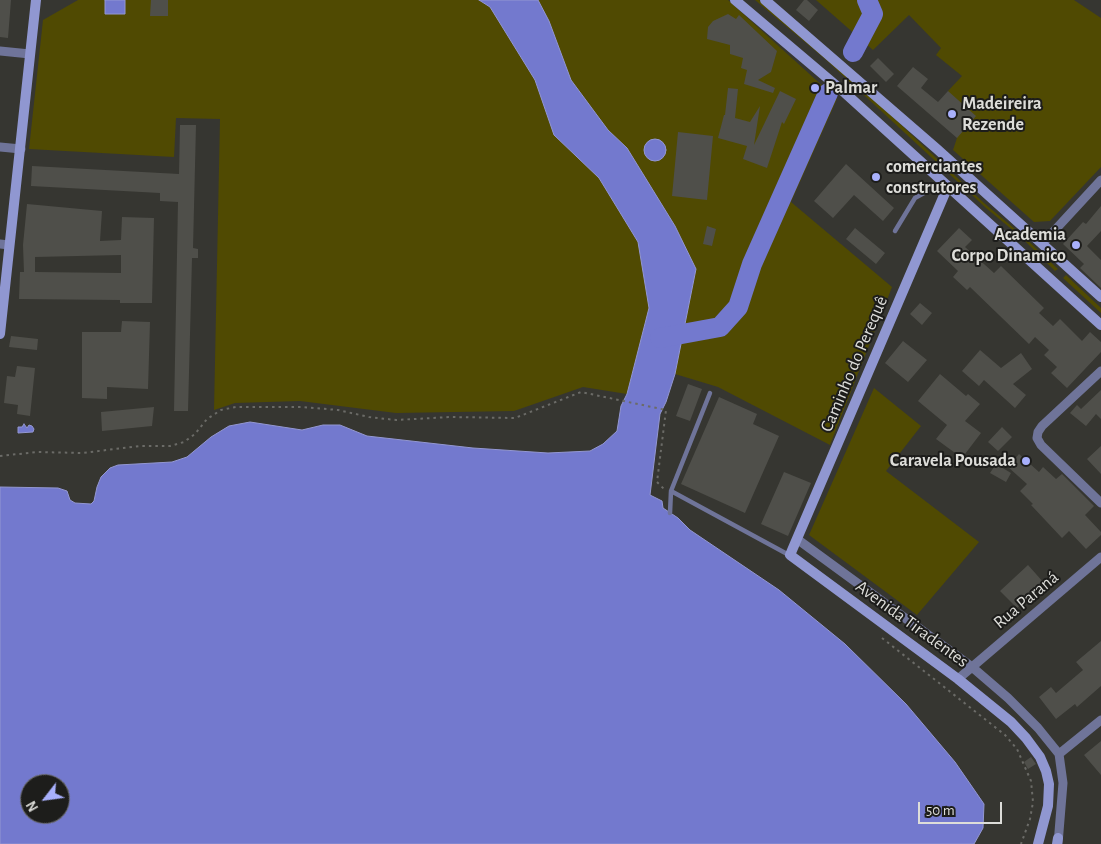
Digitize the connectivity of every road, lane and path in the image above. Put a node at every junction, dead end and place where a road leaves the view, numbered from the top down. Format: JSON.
{"nodes":[{"id":1,"x":36,"y":0,"type":"edge"},
{"id":2,"x":735,"y":0,"type":"edge"},
{"id":3,"x":765,"y":0,"type":"edge"},
{"id":4,"x":0,"y":51,"type":"edge"},
{"id":5,"x":30,"y":54,"type":"junction"},
{"id":6,"x":0,"y":147,"type":"edge"},
{"id":7,"x":21,"y":149,"type":"junction"},
{"id":8,"x":1101,"y":180,"type":"edge"},
{"id":9,"x":946,"y":184,"type":"junction"},
{"id":10,"x":896,"y":231,"type":"dead end"},
{"id":11,"x":1043,"y":243,"type":"junction"},
{"id":12,"x":5,"y":244,"type":"edge"},
{"id":13,"x":1101,"y":297,"type":"edge"},
{"id":14,"x":1101,"y":325,"type":"edge"},
{"id":15,"x":0,"y":334,"type":"edge"},
{"id":16,"x":1101,"y":371,"type":"edge"},
{"id":17,"x":710,"y":393,"type":"dead end"},
{"id":18,"x":0,"y":456,"type":"edge"},
{"id":19,"x":671,"y":493,"type":"junction"},
{"id":20,"x":1101,"y":503,"type":"edge"},
{"id":21,"x":670,"y":513,"type":"dead end"},
{"id":22,"x":797,"y":539,"type":"junction"},
{"id":23,"x":790,"y":555,"type":"junction"},
{"id":24,"x":1101,"y":557,"type":"edge"},
{"id":25,"x":882,"y":637,"type":"dead end"},
{"id":26,"x":972,"y":667,"type":"junction"},
{"id":27,"x":958,"y":679,"type":"junction"},
{"id":28,"x":1101,"y":720,"type":"edge"},
{"id":29,"x":1059,"y":754,"type":"junction"},
{"id":30,"x":1058,"y":842,"type":"edge"},
{"id":31,"x":1021,"y":844,"type":"edge"},
{"id":32,"x":1038,"y":844,"type":"edge"}],
"edges":[{"from":1,"to":5,"type":"main road"},
{"from":2,"to":9,"type":"main road"},
{"from":3,"to":11,"type":"main road"},
{"from":4,"to":5,"type":"street"},
{"from":5,"to":7,"type":"main road"},
{"from":6,"to":7,"type":"street"},
{"from":7,"to":12,"type":"main road"},
{"from":8,"to":11,"type":"street"},
{"from":9,"to":10,"type":"lane"},
{"from":9,"to":14,"type":"main road"},
{"from":9,"to":22,"type":"main road","name":"Caminho do Perequê"},
{"from":11,"to":13,"type":"main road"},
{"from":12,"to":15,"type":"main road"},
{"from":16,"to":20,"type":"street"},
{"from":17,"to":19,"type":"lane"},
{"from":18,"to":19,"type":"path"},
{"from":19,"to":21,"type":"lane"},
{"from":19,"to":23,"type":"lane","name":"Avenida Tiradentes"},
{"from":22,"to":23,"type":"main road","name":"Caminho do Perequê"},
{"from":22,"to":26,"type":"street","name":"Avenida Tiradentes"},
{"from":23,"to":27,"type":"main road","name":"Avenida Tiradentes"},
{"from":24,"to":26,"type":"street","name":"Rua Paraná"},
{"from":25,"to":31,"type":"path"},
{"from":26,"to":27,"type":"street","name":"Rua Paraná"},
{"from":26,"to":29,"type":"street","name":"Avenida Tiradentes"},
{"from":27,"to":32,"type":"main road","name":"Avenida Tiradentes"},
{"from":28,"to":29,"type":"street"},
{"from":29,"to":30,"type":"street"}]}
